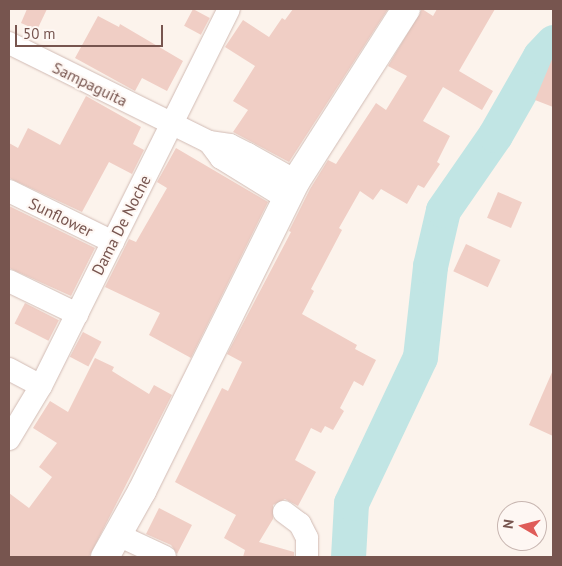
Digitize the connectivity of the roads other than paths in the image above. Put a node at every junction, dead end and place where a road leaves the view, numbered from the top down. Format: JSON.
{"nodes":[{"id":1,"x":406,"y":9,"type":"edge"},
{"id":2,"x":223,"y":10,"type":"edge"},
{"id":3,"x":9,"y":43,"type":"edge"},
{"id":4,"x":172,"y":124,"type":"junction"},
{"id":5,"x":280,"y":184,"type":"junction"},
{"id":6,"x":9,"y":191,"type":"edge"},
{"id":7,"x":113,"y":242,"type":"junction"},
{"id":8,"x":9,"y":280,"type":"edge"},
{"id":9,"x":77,"y":314,"type":"junction"},
{"id":10,"x":9,"y":370,"type":"edge"},
{"id":11,"x":41,"y":386,"type":"junction"},
{"id":12,"x":9,"y":439,"type":"edge"},
{"id":13,"x":284,"y":512,"type":"dead end"},
{"id":14,"x":112,"y":546,"type":"edge"},
{"id":15,"x":165,"y":557,"type":"edge"},
{"id":16,"x":307,"y":557,"type":"edge"}],
"edges":[{"from":1,"to":5,"type":"street"},
{"from":2,"to":4,"type":"street","name":"Dama De Noche"},
{"from":3,"to":4,"type":"street","name":"Sampaguita"},
{"from":4,"to":5,"type":"street","name":"Sampaguita"},
{"from":4,"to":7,"type":"street","name":"Dama De Noche"},
{"from":5,"to":14,"type":"street"},
{"from":6,"to":7,"type":"street","name":"Sunflower"},
{"from":7,"to":9,"type":"street","name":"Dama De Noche"},
{"from":8,"to":9,"type":"street"},
{"from":9,"to":11,"type":"street","name":"Dama De Noche"},
{"from":10,"to":11,"type":"street"},
{"from":11,"to":12,"type":"street","name":"Dama De Noche"},
{"from":13,"to":16,"type":"street"},
{"from":14,"to":15,"type":"street"}]}
